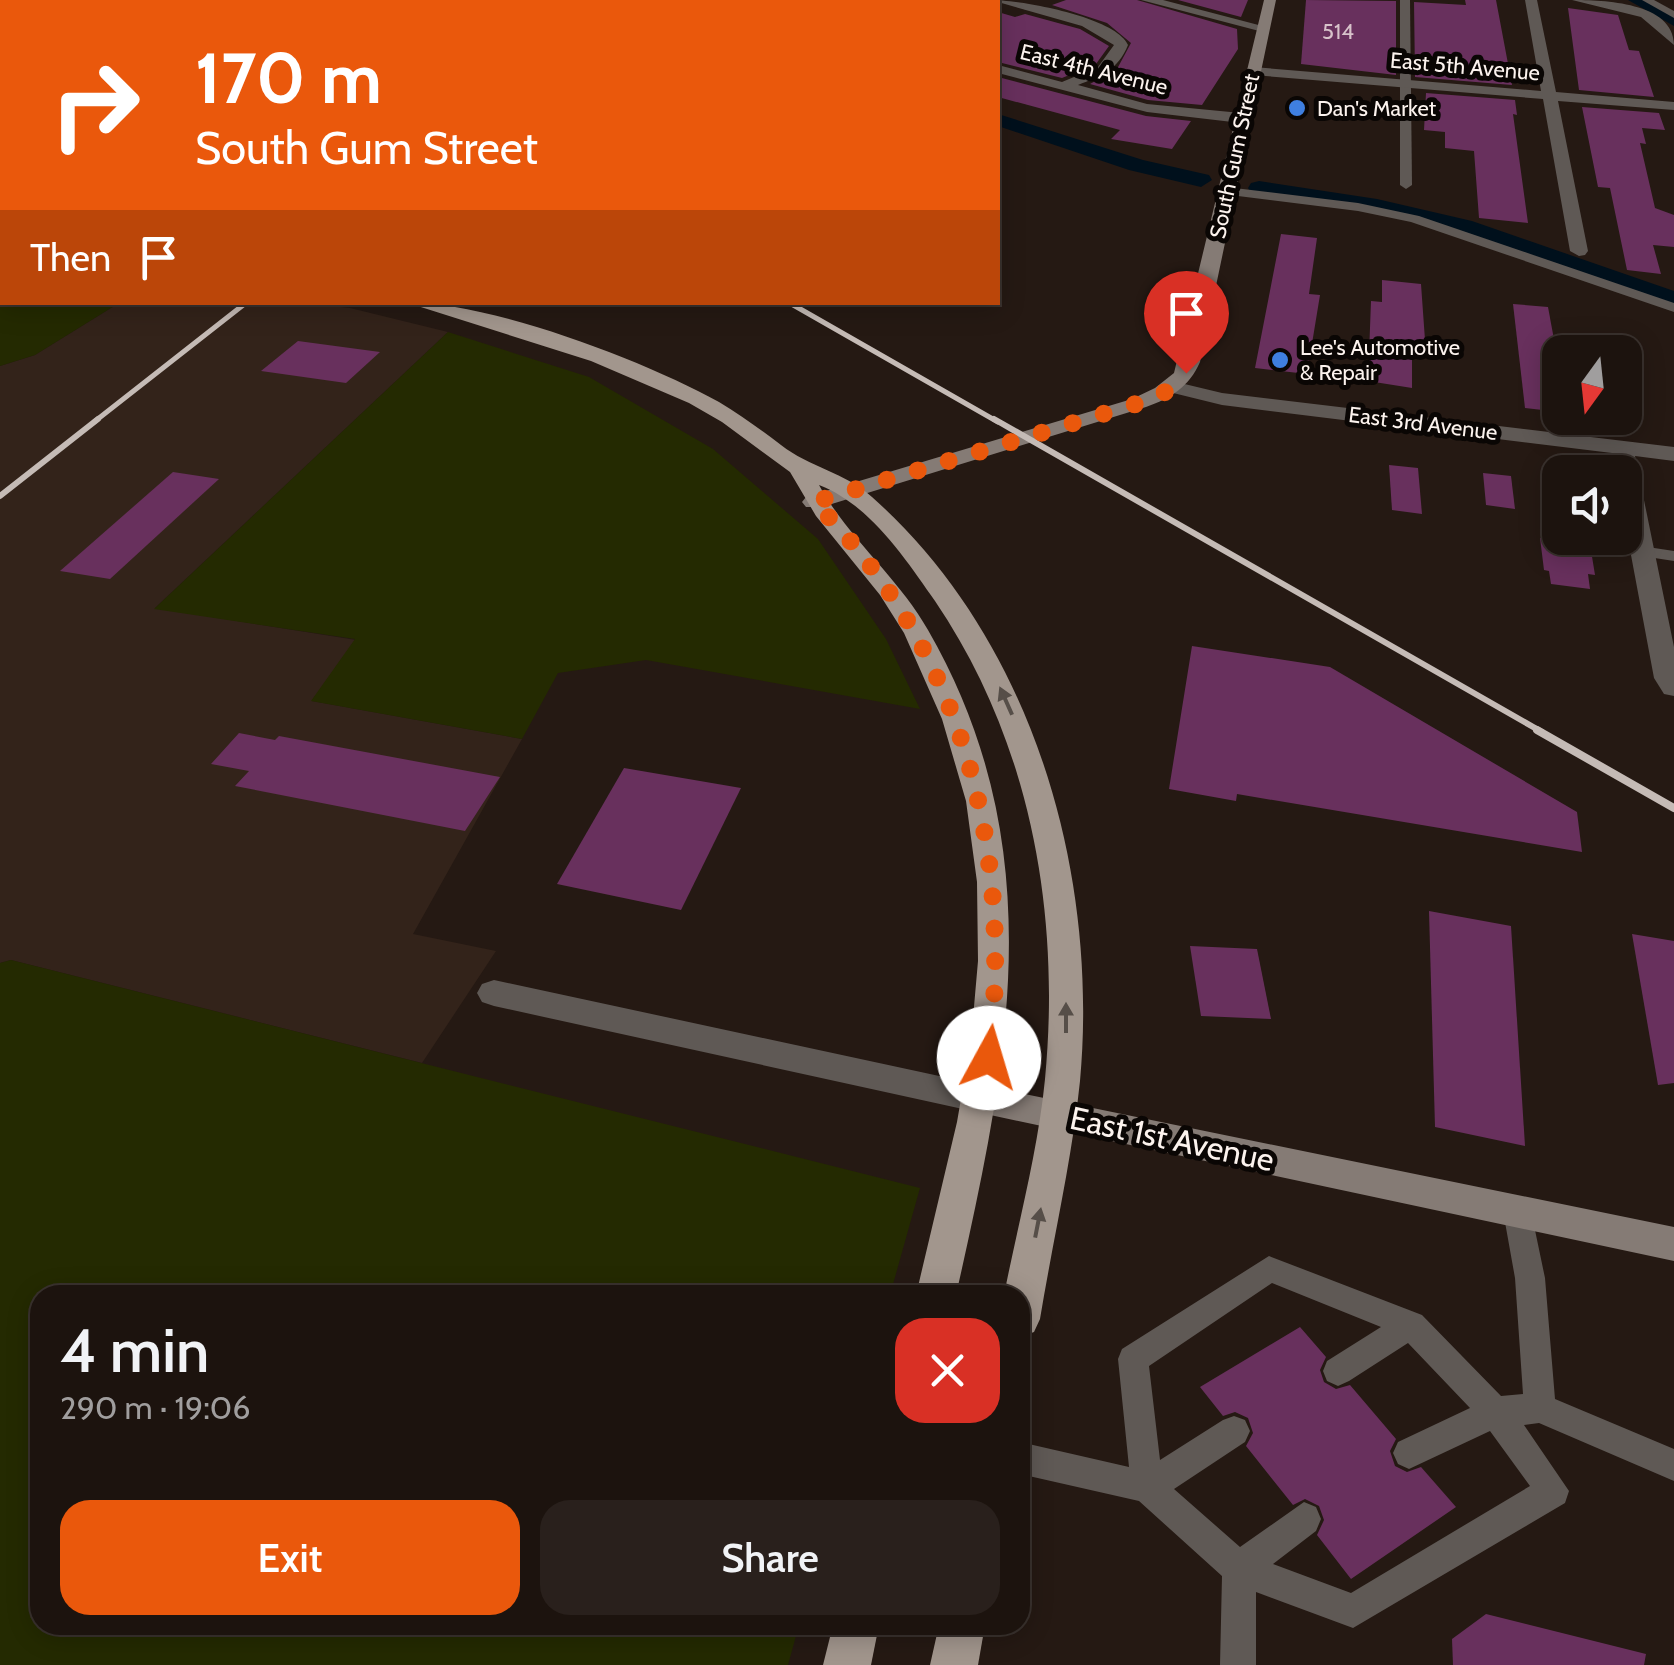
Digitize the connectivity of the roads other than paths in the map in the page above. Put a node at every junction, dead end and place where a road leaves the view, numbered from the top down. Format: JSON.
{"nodes":[{"id":1,"x":1146,"y":0,"type":"edge"},
{"id":2,"x":1270,"y":0,"type":"edge"},
{"id":3,"x":1405,"y":0,"type":"edge"},
{"id":4,"x":1532,"y":0,"type":"edge"},
{"id":5,"x":1581,"y":0,"type":"edge"},
{"id":6,"x":1647,"y":0,"type":"edge"},
{"id":7,"x":1000,"y":1,"type":"edge"},
{"id":8,"x":1674,"y":14,"type":"edge"},
{"id":9,"x":1263,"y":28,"type":"junction"},
{"id":10,"x":1674,"y":42,"type":"edge"},
{"id":11,"x":1000,"y":70,"type":"edge"},
{"id":12,"x":1253,"y":70,"type":"junction"},
{"id":13,"x":1407,"y":84,"type":"junction"},
{"id":14,"x":1064,"y":86,"type":"junction"},
{"id":15,"x":1548,"y":96,"type":"junction"},
{"id":16,"x":1674,"y":106,"type":"edge"},
{"id":17,"x":1240,"y":118,"type":"junction"},
{"id":18,"x":1227,"y":185,"type":"junction"},
{"id":19,"x":1406,"y":185,"type":"dead end"},
{"id":20,"x":1462,"y":219,"type":"dead end"},
{"id":21,"x":1572,"y":253,"type":"joint"},
{"id":22,"x":1674,"y":293,"type":"edge"},
{"id":23,"x":427,"y":305,"type":"edge"},
{"id":24,"x":1674,"y":308,"type":"edge"},
{"id":25,"x":1172,"y":387,"type":"junction"},
{"id":26,"x":1622,"y":448,"type":"junction"},
{"id":27,"x":1674,"y":454,"type":"edge"},
{"id":28,"x":1623,"y":455,"type":"edge"},
{"id":29,"x":799,"y":468,"type":"junction"},
{"id":30,"x":851,"y":490,"type":"junction"},
{"id":31,"x":814,"y":502,"type":"junction"},
{"id":32,"x":1642,"y":551,"type":"edge"},
{"id":33,"x":1642,"y":555,"type":"edge"},
{"id":34,"x":1674,"y":556,"type":"edge"},
{"id":35,"x":1674,"y":688,"type":"edge"},
{"id":36,"x":494,"y":993,"type":"dead end"},
{"id":37,"x":981,"y":1099,"type":"junction"},
{"id":38,"x":1058,"y":1115,"type":"junction"},
{"id":39,"x":1518,"y":1211,"type":"junction"},
{"id":40,"x":1674,"y":1244,"type":"edge"},
{"id":41,"x":938,"y":1285,"type":"edge"},
{"id":42,"x":1026,"y":1285,"type":"edge"},
{"id":43,"x":1411,"y":1325,"type":"junction"},
{"id":44,"x":1338,"y":1371,"type":"dead end"},
{"id":45,"x":1540,"y":1408,"type":"junction"},
{"id":46,"x":1495,"y":1412,"type":"junction"},
{"id":47,"x":1234,"y":1431,"type":"dead end"},
{"id":48,"x":1409,"y":1454,"type":"dead end"},
{"id":49,"x":1030,"y":1460,"type":"edge"},
{"id":50,"x":1674,"y":1465,"type":"edge"},
{"id":51,"x":1147,"y":1487,"type":"junction"},
{"id":52,"x":1304,"y":1519,"type":"dead end"},
{"id":53,"x":1239,"y":1570,"type":"junction"},
{"id":54,"x":854,"y":1635,"type":"edge"},
{"id":55,"x":960,"y":1635,"type":"edge"},
{"id":56,"x":847,"y":1665,"type":"edge"},
{"id":57,"x":954,"y":1665,"type":"edge"},
{"id":58,"x":1238,"y":1665,"type":"edge"}],
"edges":[{"from":1,"to":9,"type":"street"},
{"from":2,"to":9,"type":"main road","name":"South Gum Street"},
{"from":3,"to":13,"type":"lane"},
{"from":4,"to":15,"type":"street"},
{"from":5,"to":10,"type":"lane"},
{"from":6,"to":8,"type":"lane"},
{"from":7,"to":14,"type":"street"},
{"from":9,"to":12,"type":"main road","name":"South Gum Street"},
{"from":11,"to":14,"type":"street","name":"East 4th Avenue"},
{"from":12,"to":13,"type":"street","name":"East 5th Avenue"},
{"from":12,"to":17,"type":"main road","name":"South Gum Street"},
{"from":13,"to":15,"type":"street","name":"East 5th Avenue"},
{"from":13,"to":19,"type":"lane"},
{"from":14,"to":17,"type":"street","name":"East 4th Avenue"},
{"from":15,"to":16,"type":"street","name":"East 5th Avenue"},
{"from":15,"to":21,"type":"street"},
{"from":17,"to":18,"type":"main road","name":"South Gum Street"},
{"from":18,"to":20,"type":"lane"},
{"from":18,"to":24,"type":"lane"},
{"from":18,"to":25,"type":"main road","name":"South Gum Street"},
{"from":21,"to":22,"type":"lane"},
{"from":23,"to":29,"type":"main road"},
{"from":25,"to":26,"type":"street","name":"East 3rd Avenue"},
{"from":25,"to":30,"type":"main road"},
{"from":26,"to":27,"type":"street","name":"East 3rd Avenue"},
{"from":26,"to":28,"type":"street"},
{"from":29,"to":30,"type":"main road"},
{"from":29,"to":31,"type":"main road"},
{"from":30,"to":31,"type":"main road"},
{"from":38,"to":30,"type":"main road","one_way":true},
{"from":31,"to":37,"type":"main road"},
{"from":32,"to":34,"type":"lane"},
{"from":33,"to":35,"type":"street"},
{"from":36,"to":37,"type":"street","name":"East 1st Avenue"},
{"from":37,"to":38,"type":"main road","name":"East 1st Avenue"},
{"from":37,"to":41,"type":"main road"},
{"from":38,"to":39,"type":"main road","name":"East 1st Avenue"},
{"from":42,"to":38,"type":"main road","one_way":true},
{"from":39,"to":40,"type":"main road","name":"East 1st Avenue"},
{"from":39,"to":45,"type":"lane"},
{"from":43,"to":44,"type":"lane"},
{"from":43,"to":46,"type":"lane"},
{"from":43,"to":51,"type":"lane"},
{"from":45,"to":46,"type":"lane"},
{"from":45,"to":50,"type":"lane"},
{"from":46,"to":48,"type":"lane"},
{"from":46,"to":53,"type":"lane"},
{"from":47,"to":51,"type":"lane"},
{"from":49,"to":51,"type":"lane"},
{"from":51,"to":53,"type":"lane"},
{"from":52,"to":53,"type":"lane"},
{"from":53,"to":58,"type":"lane"},
{"from":54,"to":56,"type":"main road"},
{"from":55,"to":57,"type":"main road"}]}
